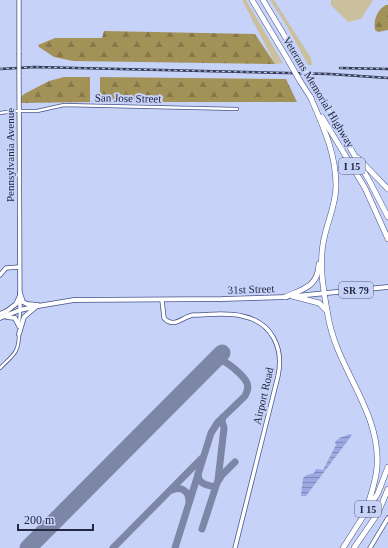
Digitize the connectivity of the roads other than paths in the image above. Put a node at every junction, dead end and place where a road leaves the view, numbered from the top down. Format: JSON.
{"nodes":[{"id":1,"x":19,"y":0,"type":"edge"},
{"id":2,"x":252,"y":0,"type":"edge"},
{"id":3,"x":263,"y":0,"type":"edge"},
{"id":4,"x":310,"y":96,"type":"junction"},
{"id":5,"x":237,"y":109,"type":"dead end"},
{"id":6,"x":19,"y":110,"type":"junction"},
{"id":7,"x":0,"y":113,"type":"edge"},
{"id":8,"x":351,"y":150,"type":"junction"},
{"id":9,"x":388,"y":189,"type":"edge"},
{"id":10,"x":388,"y":217,"type":"edge"},
{"id":11,"x":388,"y":239,"type":"edge"},
{"id":12,"x":323,"y":242,"type":"junction"},
{"id":13,"x":19,"y":267,"type":"junction"},
{"id":14,"x":0,"y":275,"type":"edge"},
{"id":15,"x":388,"y":287,"type":"edge"},
{"id":16,"x":325,"y":294,"type":"junction"},
{"id":17,"x":20,"y":295,"type":"junction"},
{"id":18,"x":292,"y":296,"type":"junction"},
{"id":19,"x":285,"y":297,"type":"junction"},
{"id":20,"x":162,"y":300,"type":"junction"},
{"id":21,"x":39,"y":306,"type":"junction"},
{"id":22,"x":20,"y":310,"type":"junction"},
{"id":23,"x":7,"y":311,"type":"junction"},
{"id":24,"x":327,"y":311,"type":"junction"},
{"id":25,"x":0,"y":314,"type":"edge"},
{"id":26,"x":2,"y":317,"type":"edge"},
{"id":27,"x":19,"y":326,"type":"junction"},
{"id":28,"x":19,"y":334,"type":"junction"},
{"id":29,"x":0,"y":368,"type":"edge"},
{"id":30,"x":388,"y":467,"type":"edge"},
{"id":31,"x":388,"y":489,"type":"edge"},
{"id":32,"x":388,"y":495,"type":"edge"},
{"id":33,"x":366,"y":511,"type":"junction"},
{"id":34,"x":378,"y":513,"type":"junction"},
{"id":35,"x":388,"y":518,"type":"edge"},
{"id":36,"x":235,"y":548,"type":"edge"},
{"id":37,"x":343,"y":548,"type":"edge"},
{"id":38,"x":354,"y":548,"type":"edge"},
{"id":39,"x":370,"y":548,"type":"edge"}],
"edges":[{"from":1,"to":6,"type":"street","name":"Pennsylvania Avenue","bridge":true},
{"from":2,"to":4,"type":"highway","name":"Veterans Memorial Highway","number":"I 15","bridge":true},
{"from":3,"to":8,"type":"highway","name":"Veterans Memorial Highway","number":"I 15","bridge":true},
{"from":4,"to":11,"type":"highway","name":"Veterans Memorial Highway","number":"I 15"},
{"from":4,"to":12,"type":"highway"},
{"from":5,"to":6,"type":"street","name":"San Jose Street"},
{"from":6,"to":7,"type":"street","name":"San Jose Street"},
{"from":6,"to":13,"type":"street","name":"Pennsylvania Avenue"},
{"from":8,"to":9,"type":"highway"},
{"from":8,"to":10,"type":"highway","name":"Veterans Memorial Highway","number":"I 15"},
{"from":12,"to":16,"type":"highway"},
{"from":12,"to":19,"type":"highway"},
{"from":13,"to":14,"type":"street"},
{"from":13,"to":17,"type":"street","name":"Pennsylvania Avenue"},
{"from":15,"to":16,"type":"main road","name":"31st Street","number":"SR 79"},
{"from":16,"to":18,"type":"main road","name":"31st Street","number":"SR 79"},
{"from":16,"to":24,"type":"highway"},
{"from":17,"to":21,"type":"main road"},
{"from":17,"to":22,"type":"street","name":"Pennsylvania Avenue"},
{"from":17,"to":23,"type":"main road"},
{"from":18,"to":19,"type":"main road","name":"31st Street","number":"SR 79"},
{"from":18,"to":24,"type":"highway"},
{"from":19,"to":20,"type":"main road","name":"31st Street","number":"SR 79"},
{"from":20,"to":21,"type":"main road","name":"31st Street","number":"SR 79"},
{"from":20,"to":36,"type":"street","name":"Airport Road"},
{"from":21,"to":22,"type":"main road","number":"SR 79"},
{"from":21,"to":28,"type":"main road"},
{"from":22,"to":23,"type":"main road","number":"SR 79"},
{"from":22,"to":26,"type":"main road","number":"SR 79"},
{"from":22,"to":27,"type":"street"},
{"from":23,"to":25,"type":"main road","number":"SR 79"},
{"from":24,"to":33,"type":"highway"},
{"from":26,"to":27,"type":"main road"},
{"from":27,"to":28,"type":"street"},
{"from":28,"to":29,"type":"street"},
{"from":30,"to":33,"type":"highway","number":"I 15"},
{"from":31,"to":34,"type":"highway","number":"I 15"},
{"from":32,"to":34,"type":"highway"},
{"from":33,"to":37,"type":"highway","number":"I 15"},
{"from":34,"to":38,"type":"highway","number":"I 15"},
{"from":35,"to":39,"type":"street"}]}
